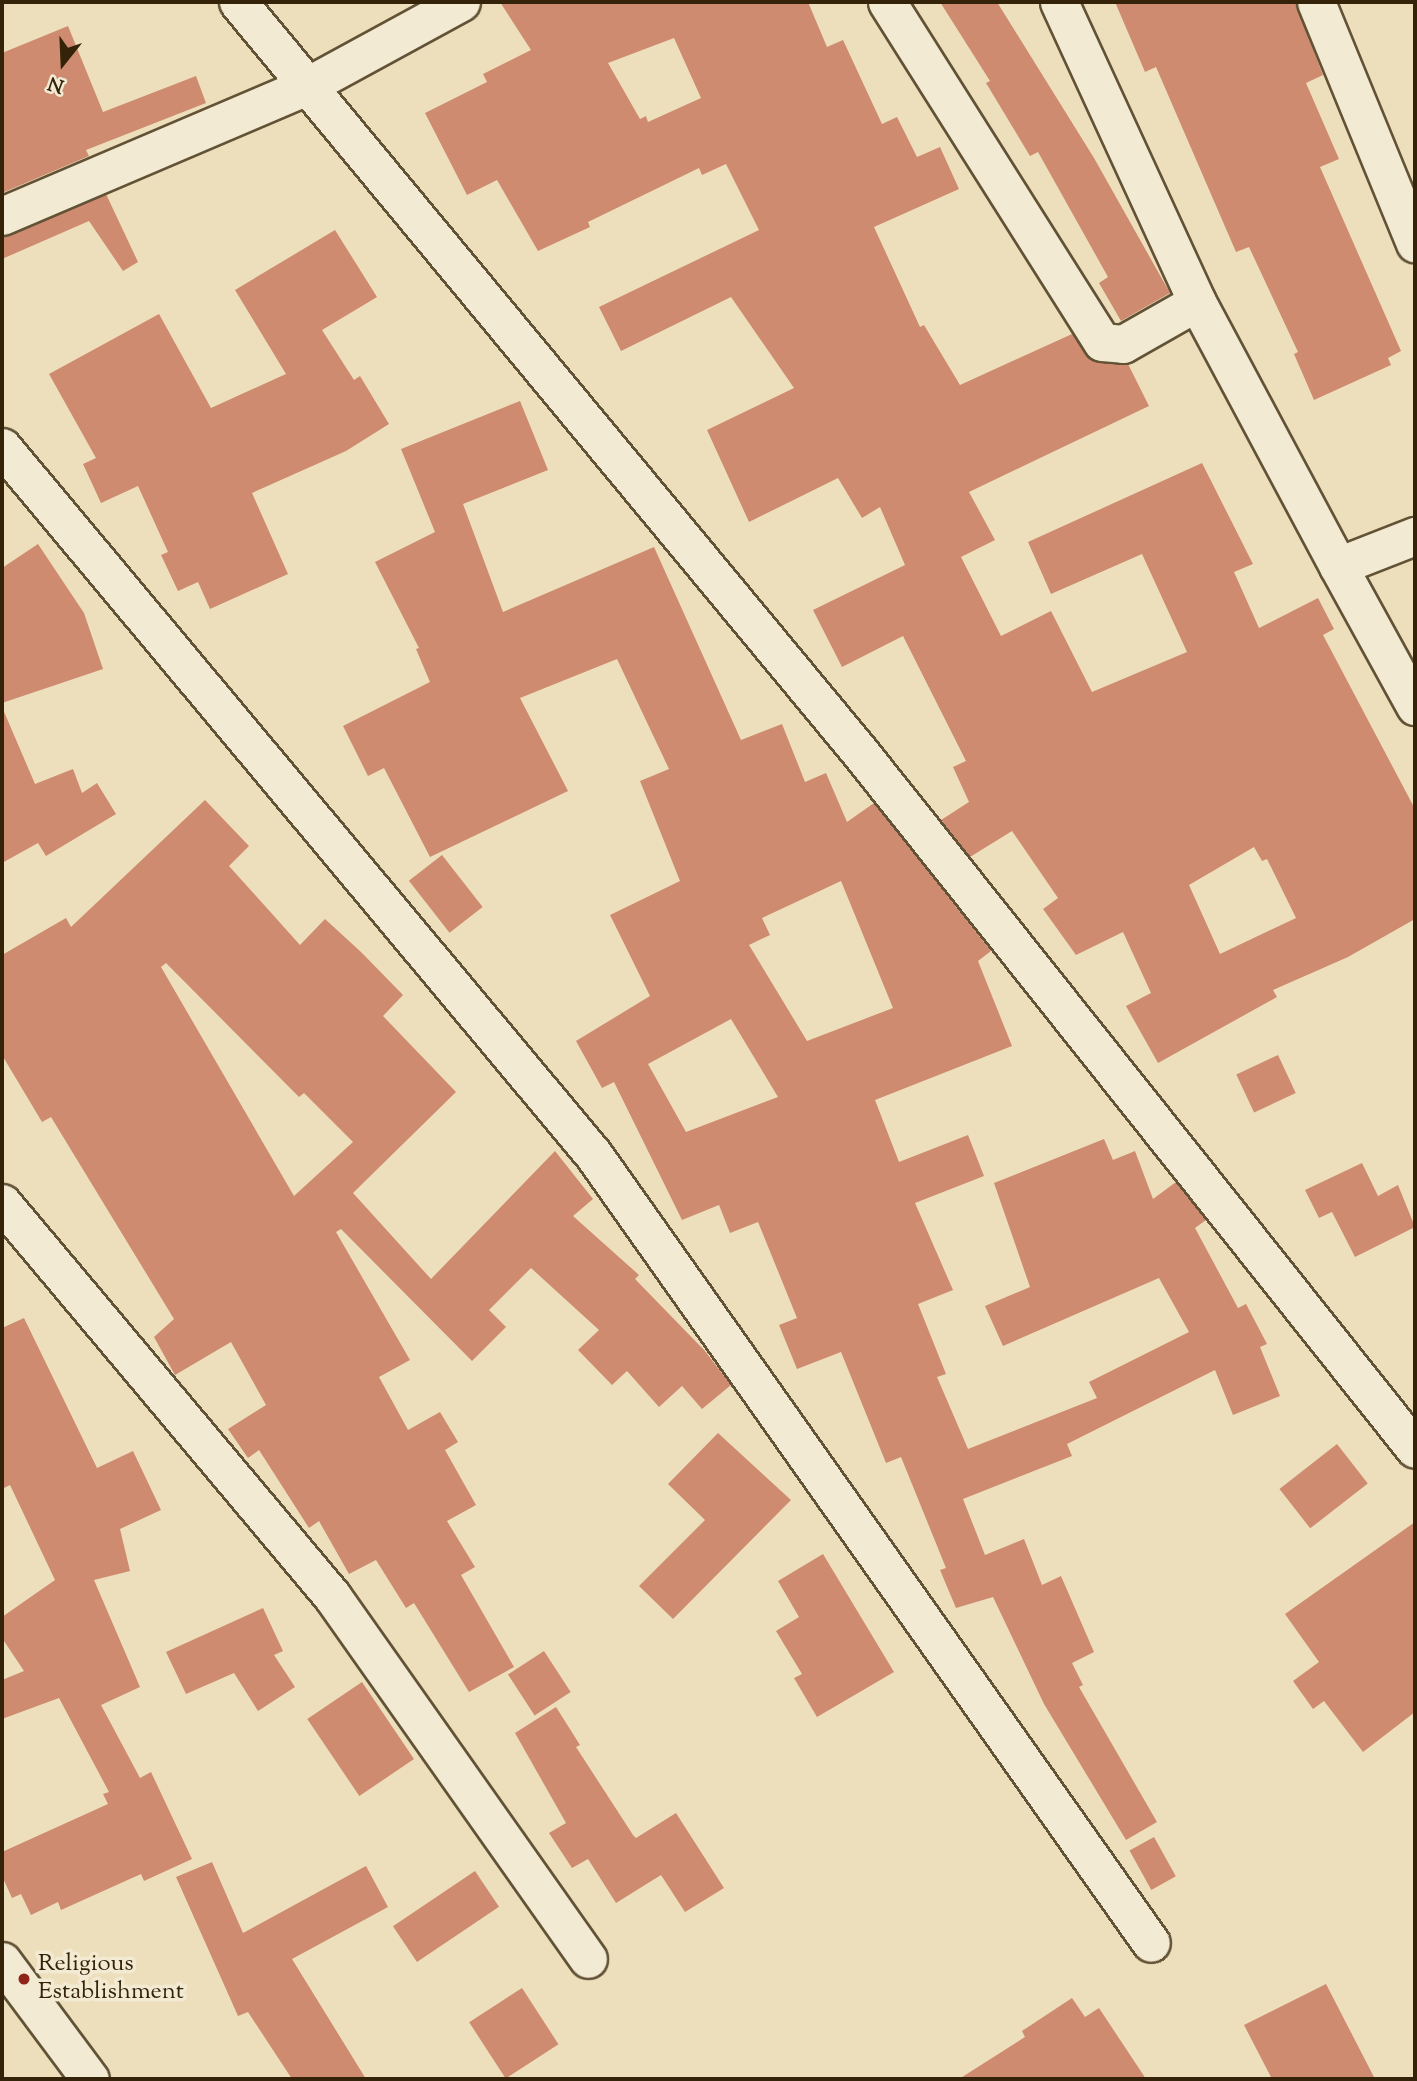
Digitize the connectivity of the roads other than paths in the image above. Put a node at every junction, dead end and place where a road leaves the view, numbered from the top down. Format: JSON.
{"nodes":[{"id":1,"x":238,"y":2,"type":"edge"},
{"id":2,"x":461,"y":2,"type":"edge"},
{"id":3,"x":887,"y":2,"type":"edge"},
{"id":4,"x":1059,"y":2,"type":"edge"},
{"id":5,"x":1316,"y":2,"type":"edge"},
{"id":6,"x":309,"y":85,"type":"junction"},
{"id":7,"x":2,"y":216,"type":"edge"},
{"id":8,"x":1415,"y":243,"type":"edge"},
{"id":9,"x":1197,"y":302,"type":"junction"},
{"id":10,"x":2,"y":447,"type":"edge"},
{"id":11,"x":1415,"y":536,"type":"edge"},
{"id":12,"x":1338,"y":566,"type":"junction"},
{"id":13,"x":1415,"y":706,"type":"edge"},
{"id":14,"x":2,"y":1203,"type":"edge"},
{"id":15,"x":1415,"y":1449,"type":"edge"},
{"id":16,"x":1151,"y":1943,"type":"dead end"},
{"id":17,"x":587,"y":1959,"type":"dead end"},
{"id":18,"x":2,"y":1961,"type":"edge"},
{"id":19,"x":90,"y":2079,"type":"edge"}],
"edges":[{"from":1,"to":6,"type":"street"},
{"from":2,"to":6,"type":"street"},
{"from":3,"to":9,"type":"street"},
{"from":4,"to":9,"type":"street"},
{"from":5,"to":8,"type":"street"},
{"from":6,"to":7,"type":"street"},
{"from":6,"to":15,"type":"street"},
{"from":9,"to":12,"type":"street"},
{"from":10,"to":16,"type":"street"},
{"from":11,"to":12,"type":"street"},
{"from":12,"to":13,"type":"street"},
{"from":14,"to":17,"type":"street"},
{"from":18,"to":19,"type":"street"}]}
